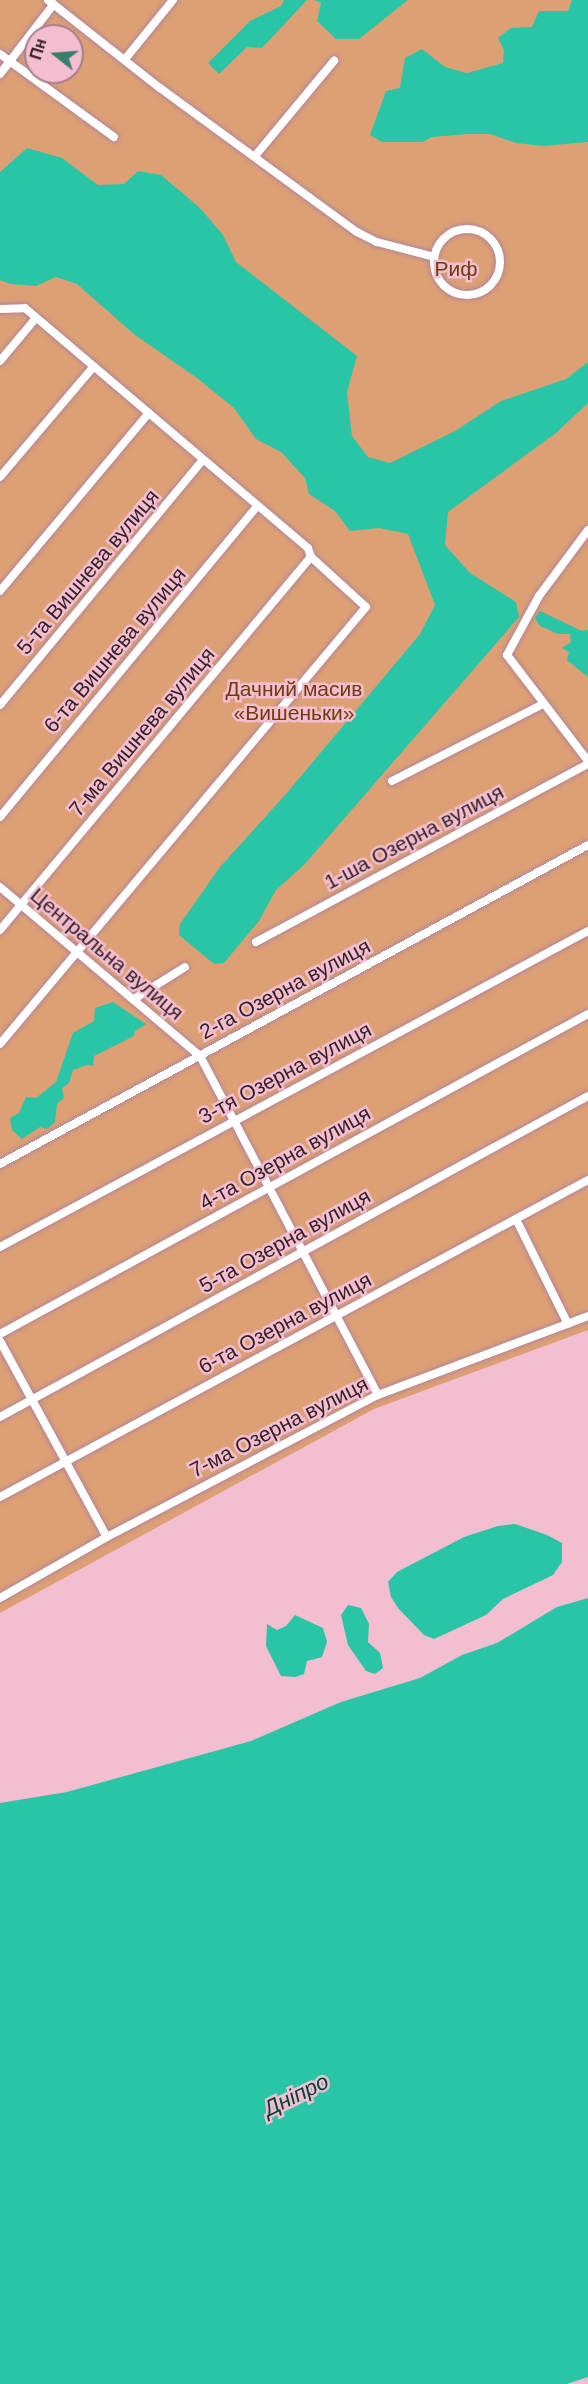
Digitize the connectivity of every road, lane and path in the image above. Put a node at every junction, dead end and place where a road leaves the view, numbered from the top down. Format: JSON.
{"nodes":[{"id":1,"x":173,"y":0,"type":"edge"},
{"id":2,"x":51,"y":2,"type":"edge"},
{"id":3,"x":0,"y":54,"type":"edge"},
{"id":4,"x":126,"y":58,"type":"junction"},
{"id":5,"x":10,"y":61,"type":"junction"},
{"id":6,"x":334,"y":61,"type":"dead end"},
{"id":7,"x":0,"y":74,"type":"edge"},
{"id":8,"x":114,"y":137,"type":"dead end"},
{"id":9,"x":255,"y":156,"type":"junction"},
{"id":10,"x":434,"y":257,"type":"junction"},
{"id":11,"x":0,"y":309,"type":"edge"},
{"id":12,"x":36,"y":318,"type":"junction"},
{"id":13,"x":0,"y":361,"type":"edge"},
{"id":14,"x":94,"y":366,"type":"junction"},
{"id":15,"x":149,"y":413,"type":"junction"},
{"id":16,"x":203,"y":460,"type":"junction"},
{"id":17,"x":0,"y":477,"type":"edge"},
{"id":18,"x":257,"y":506,"type":"junction"},
{"id":19,"x":588,"y":530,"type":"edge"},
{"id":20,"x":311,"y":557,"type":"junction"},
{"id":21,"x":0,"y":591,"type":"edge"},
{"id":22,"x":543,"y":704,"type":"junction"},
{"id":23,"x":0,"y":705,"type":"edge"},
{"id":24,"x":588,"y":762,"type":"edge"},
{"id":25,"x":392,"y":781,"type":"dead end"},
{"id":26,"x":0,"y":817,"type":"edge"},
{"id":27,"x":588,"y":845,"type":"edge"},
{"id":28,"x":0,"y":887,"type":"edge"},
{"id":29,"x":21,"y":905,"type":"junction"},
{"id":30,"x":0,"y":930,"type":"edge"},
{"id":31,"x":588,"y":931,"type":"edge"},
{"id":32,"x":256,"y":942,"type":"dead end"},
{"id":33,"x":77,"y":952,"type":"junction"},
{"id":34,"x":184,"y":968,"type":"dead end"},
{"id":35,"x":134,"y":999,"type":"junction"},
{"id":36,"x":588,"y":1014,"type":"edge"},
{"id":37,"x":0,"y":1044,"type":"edge"},
{"id":38,"x":200,"y":1056,"type":"junction"},
{"id":39,"x":588,"y":1096,"type":"edge"},
{"id":40,"x":234,"y":1121,"type":"junction"},
{"id":41,"x":0,"y":1164,"type":"edge"},
{"id":42,"x":587,"y":1182,"type":"edge"},
{"id":43,"x":269,"y":1187,"type":"junction"},
{"id":44,"x":516,"y":1219,"type":"junction"},
{"id":45,"x":0,"y":1247,"type":"edge"},
{"id":46,"x":303,"y":1252,"type":"junction"},
{"id":47,"x":337,"y":1316,"type":"junction"},
{"id":48,"x":588,"y":1316,"type":"edge"},
{"id":49,"x":568,"y":1324,"type":"junction"},
{"id":50,"x":0,"y":1334,"type":"edge"},
{"id":51,"x":0,"y":1341,"type":"edge"},
{"id":52,"x":378,"y":1395,"type":"junction"},
{"id":53,"x":32,"y":1399,"type":"junction"},
{"id":54,"x":0,"y":1417,"type":"edge"},
{"id":55,"x":66,"y":1462,"type":"junction"},
{"id":56,"x":0,"y":1497,"type":"edge"},
{"id":57,"x":107,"y":1537,"type":"junction"},
{"id":58,"x":0,"y":1598,"type":"edge"}],
"edges":[{"from":1,"to":4,"type":"street"},
{"from":2,"to":4,"type":"street"},
{"from":2,"to":5,"type":"street"},
{"from":3,"to":5,"type":"street"},
{"from":4,"to":9,"type":"street"},
{"from":5,"to":7,"type":"street"},
{"from":5,"to":8,"type":"street"},
{"from":6,"to":9,"type":"street"},
{"from":9,"to":10,"type":"street"},
{"from":10,"to":10,"type":"street"},
{"from":11,"to":12,"type":"street"},
{"from":12,"to":13,"type":"street"},
{"from":12,"to":14,"type":"street"},
{"from":14,"to":15,"type":"street"},
{"from":14,"to":17,"type":"street"},
{"from":15,"to":16,"type":"street"},
{"from":15,"to":21,"type":"street"},
{"from":16,"to":18,"type":"street"},
{"from":16,"to":23,"type":"street","name":"5-та Вишнева вулиця"},
{"from":18,"to":20,"type":"street"},
{"from":18,"to":26,"type":"street","name":"6-та Вишнева вулиця"},
{"from":19,"to":22,"type":"street"},
{"from":20,"to":29,"type":"street","name":"7-ма Вишнева вулиця"},
{"from":20,"to":33,"type":"street"},
{"from":22,"to":24,"type":"street"},
{"from":22,"to":25,"type":"street"},
{"from":24,"to":32,"type":"street","name":"1-ша Озерна вулиця"},
{"from":27,"to":38,"type":"street","name":"2-га Озерна вулиця"},
{"from":28,"to":29,"type":"street","name":"Центральна вулиця"},
{"from":29,"to":30,"type":"street","name":"7-ма Вишнева вулиця"},
{"from":29,"to":33,"type":"street","name":"Центральна вулиця"},
{"from":31,"to":40,"type":"street","name":"3-тя Озерна вулиця"},
{"from":33,"to":35,"type":"street","name":"Центральна вулиця"},
{"from":33,"to":37,"type":"street"},
{"from":34,"to":35,"type":"street"},
{"from":35,"to":38,"type":"street","name":"Центральна вулиця"},
{"from":36,"to":43,"type":"street","name":"4-та Озерна вулиця"},
{"from":38,"to":40,"type":"street","name":"Центральна вулиця"},
{"from":38,"to":41,"type":"street","name":"2-га Озерна вулиця"},
{"from":39,"to":46,"type":"street","name":"5-та Озерна вулиця"},
{"from":40,"to":43,"type":"street","name":"Центральна вулиця"},
{"from":40,"to":45,"type":"street","name":"3-тя Озерна вулиця"},
{"from":42,"to":44,"type":"street","name":"6-та Озерна вулиця"},
{"from":43,"to":46,"type":"street","name":"Центральна вулиця"},
{"from":43,"to":50,"type":"street","name":"4-та Озерна вулиця"},
{"from":44,"to":47,"type":"street","name":"6-та Озерна вулиця"},
{"from":44,"to":49,"type":"street"},
{"from":46,"to":47,"type":"street","name":"Центральна вулиця"},
{"from":46,"to":53,"type":"street","name":"5-та Озерна вулиця"},
{"from":47,"to":52,"type":"street","name":"Центральна вулиця"},
{"from":47,"to":55,"type":"street","name":"6-та Озерна вулиця"},
{"from":48,"to":49,"type":"street","name":"7-ма Озерна вулиця"},
{"from":49,"to":52,"type":"street","name":"7-ма Озерна вулиця"},
{"from":51,"to":53,"type":"street"},
{"from":52,"to":57,"type":"street","name":"7-ма Озерна вулиця"},
{"from":53,"to":54,"type":"street","name":"5-та Озерна вулиця"},
{"from":53,"to":55,"type":"street"},
{"from":55,"to":56,"type":"street","name":"6-та Озерна вулиця"},
{"from":55,"to":57,"type":"street"},
{"from":57,"to":58,"type":"street","name":"7-ма Озерна вулиця"}]}
